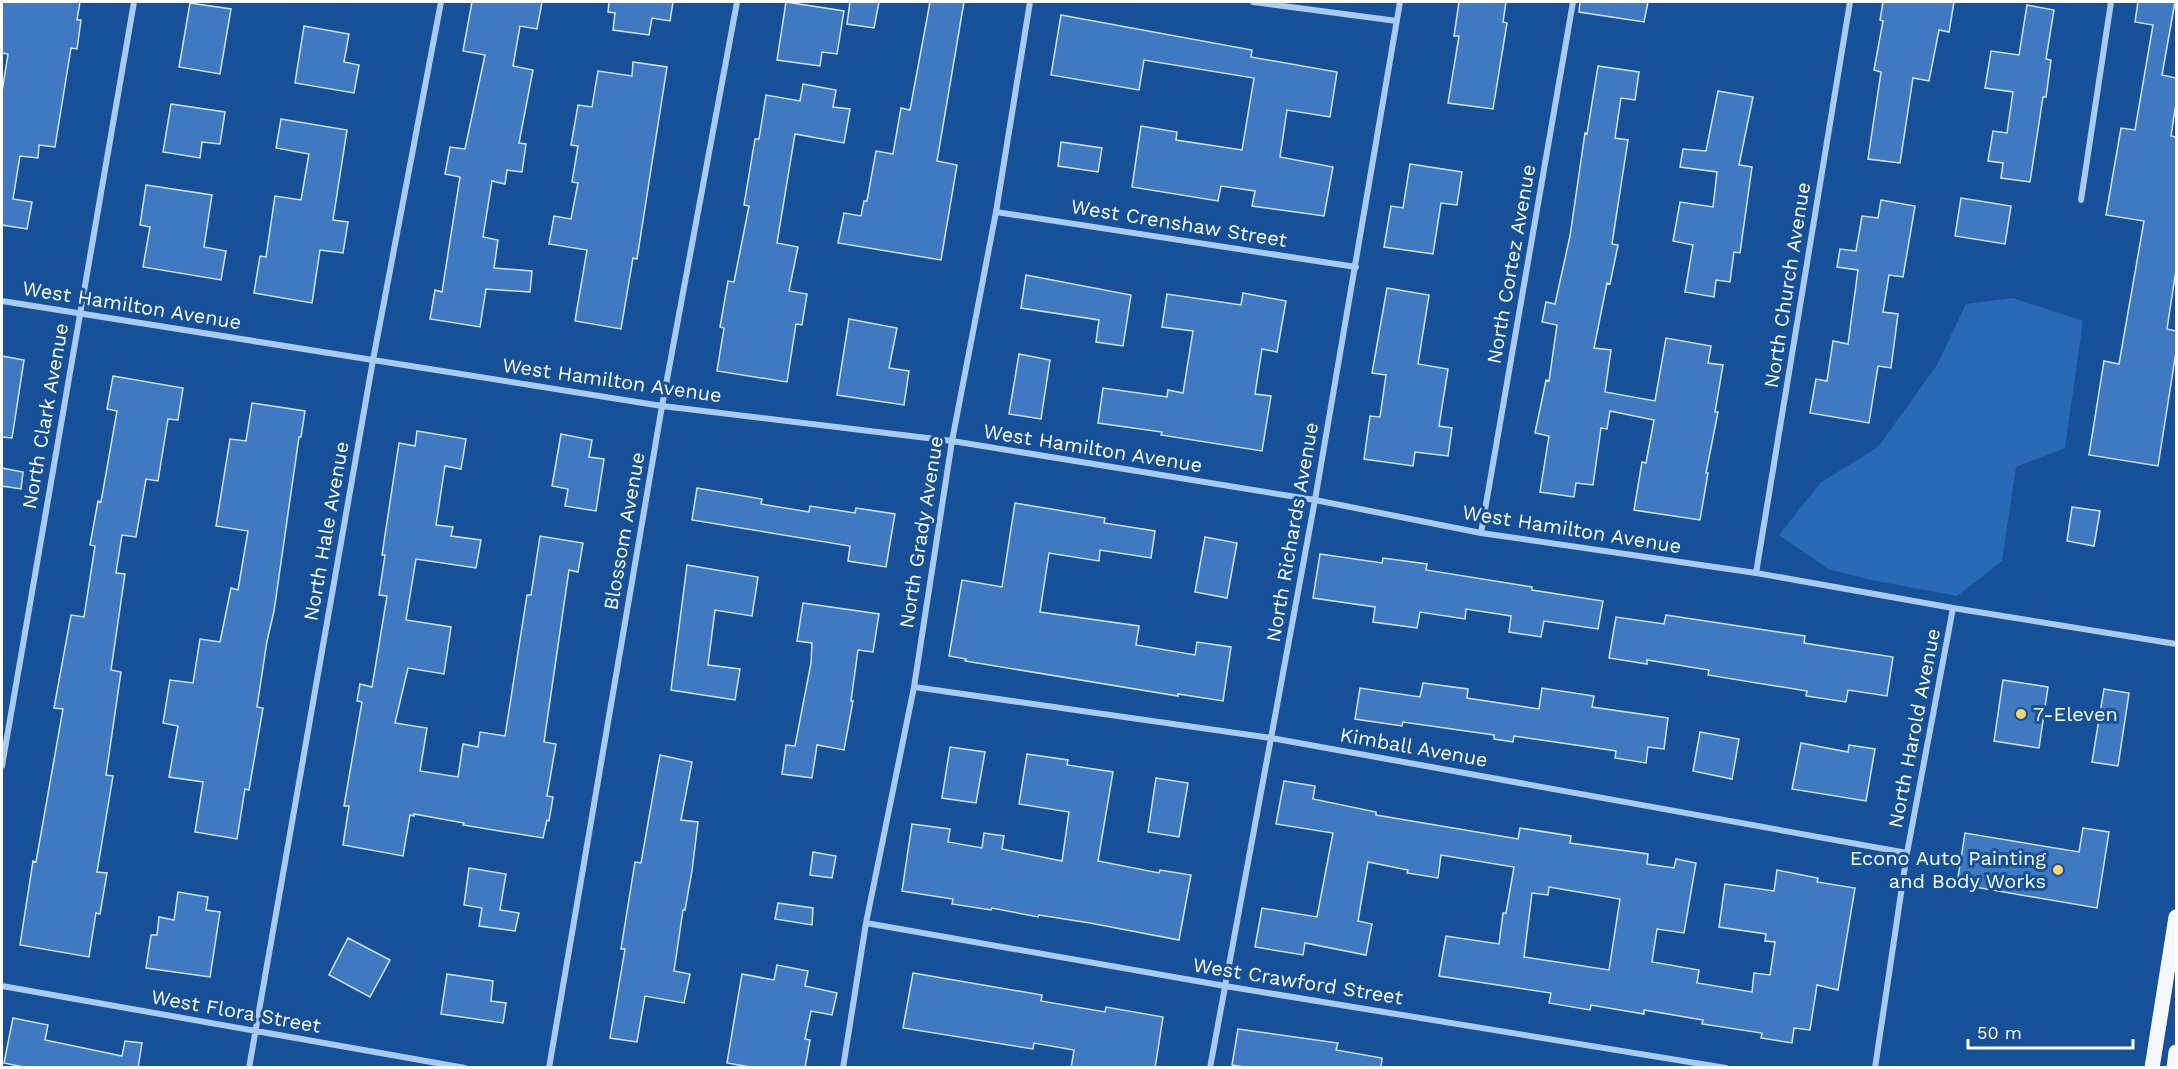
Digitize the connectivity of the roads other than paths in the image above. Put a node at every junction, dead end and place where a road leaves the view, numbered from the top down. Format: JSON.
{"nodes":[{"id":1,"x":134,"y":2,"type":"edge"},
{"id":2,"x":441,"y":2,"type":"edge"},
{"id":3,"x":737,"y":2,"type":"edge"},
{"id":4,"x":1030,"y":2,"type":"edge"},
{"id":5,"x":1253,"y":2,"type":"edge"},
{"id":6,"x":1400,"y":2,"type":"edge"},
{"id":7,"x":1573,"y":2,"type":"edge"},
{"id":8,"x":1850,"y":2,"type":"edge"},
{"id":9,"x":2111,"y":2,"type":"edge"},
{"id":10,"x":1397,"y":21,"type":"junction"},
{"id":11,"x":2081,"y":200,"type":"dead end"},
{"id":12,"x":996,"y":212,"type":"junction"},
{"id":13,"x":1356,"y":267,"type":"junction"},
{"id":14,"x":2,"y":301,"type":"edge"},
{"id":15,"x":80,"y":314,"type":"junction"},
{"id":16,"x":373,"y":360,"type":"junction"},
{"id":17,"x":662,"y":406,"type":"junction"},
{"id":18,"x":952,"y":441,"type":"junction"},
{"id":19,"x":1315,"y":500,"type":"junction"},
{"id":20,"x":1481,"y":533,"type":"junction"},
{"id":21,"x":1756,"y":573,"type":"junction"},
{"id":22,"x":1953,"y":608,"type":"junction"},
{"id":23,"x":2176,"y":644,"type":"edge"},
{"id":24,"x":914,"y":687,"type":"junction"},
{"id":25,"x":1271,"y":738,"type":"junction"},
{"id":26,"x":2,"y":766,"type":"edge"},
{"id":27,"x":1906,"y":853,"type":"junction"},
{"id":28,"x":2176,"y":917,"type":"edge"},
{"id":29,"x":866,"y":923,"type":"junction"},
{"id":30,"x":2172,"y":974,"type":"edge"},
{"id":31,"x":2,"y":986,"type":"edge"},
{"id":32,"x":1225,"y":986,"type":"junction"},
{"id":33,"x":255,"y":1031,"type":"junction"},
{"id":34,"x":2176,"y":1052,"type":"edge"},
{"id":35,"x":249,"y":1068,"type":"edge"},
{"id":36,"x":465,"y":1068,"type":"edge"},
{"id":37,"x":549,"y":1068,"type":"edge"},
{"id":38,"x":843,"y":1068,"type":"edge"},
{"id":39,"x":1210,"y":1068,"type":"edge"},
{"id":40,"x":1726,"y":1068,"type":"edge"},
{"id":41,"x":1875,"y":1068,"type":"edge"},
{"id":42,"x":2152,"y":1068,"type":"edge"},
{"id":43,"x":2174,"y":1068,"type":"edge"}],
"edges":[{"from":1,"to":15,"type":"street","name":"North Clark Avenue"},
{"from":2,"to":16,"type":"street","name":"North Hale Avenue"},
{"from":3,"to":17,"type":"street","name":"Blossom Avenue"},
{"from":4,"to":12,"type":"street","name":"North Grady Avenue"},
{"from":5,"to":10,"type":"street"},
{"from":6,"to":10,"type":"street","name":"North Richards Avenue"},
{"from":7,"to":20,"type":"street","name":"North Cortez Avenue"},
{"from":8,"to":21,"type":"street","name":"North Church Avenue"},
{"from":9,"to":11,"type":"street"},
{"from":10,"to":13,"type":"street","name":"North Richards Avenue"},
{"from":12,"to":13,"type":"street","name":"West Crenshaw Street"},
{"from":12,"to":18,"type":"street","name":"North Grady Avenue"},
{"from":13,"to":19,"type":"street","name":"North Richards Avenue"},
{"from":14,"to":15,"type":"street","name":"West Hamilton Avenue"},
{"from":15,"to":16,"type":"street","name":"West Hamilton Avenue"},
{"from":15,"to":26,"type":"street","name":"North Clark Avenue"},
{"from":16,"to":17,"type":"street","name":"West Hamilton Avenue"},
{"from":16,"to":33,"type":"street","name":"North Hale Avenue"},
{"from":17,"to":18,"type":"street","name":"West Hamilton Avenue"},
{"from":17,"to":37,"type":"street","name":"Blossom Avenue"},
{"from":18,"to":19,"type":"street","name":"West Hamilton Avenue"},
{"from":18,"to":24,"type":"street","name":"North Grady Avenue"},
{"from":19,"to":20,"type":"street","name":"West Hamilton Avenue"},
{"from":19,"to":25,"type":"street","name":"North Richards Avenue"},
{"from":20,"to":21,"type":"street","name":"West Hamilton Avenue"},
{"from":21,"to":22,"type":"street","name":"West Hamilton Avenue"},
{"from":22,"to":23,"type":"street","name":"West Hamilton Avenue"},
{"from":22,"to":27,"type":"street","name":"North Harold Avenue"},
{"from":24,"to":25,"type":"street","name":"Kimball Avenue"},
{"from":24,"to":29,"type":"street","name":"North Grady Avenue"},
{"from":25,"to":27,"type":"street","name":"Kimball Avenue"},
{"from":25,"to":32,"type":"street","name":"North Richards Avenue"},
{"from":27,"to":41,"type":"street","name":"North Harold Avenue"},
{"from":28,"to":30,"type":"main road"},
{"from":29,"to":32,"type":"street","name":"West Crawford Street"},
{"from":29,"to":38,"type":"street","name":"North Grady Avenue"},
{"from":30,"to":42,"type":"main road"},
{"from":31,"to":33,"type":"street","name":"West Flora Street"},
{"from":32,"to":39,"type":"street","name":"North Richards Avenue"},
{"from":32,"to":40,"type":"street","name":"West Crawford Street"},
{"from":33,"to":35,"type":"street","name":"North Hale Avenue"},
{"from":33,"to":36,"type":"street","name":"West Flora Street"},
{"from":34,"to":43,"type":"main road"}]}
